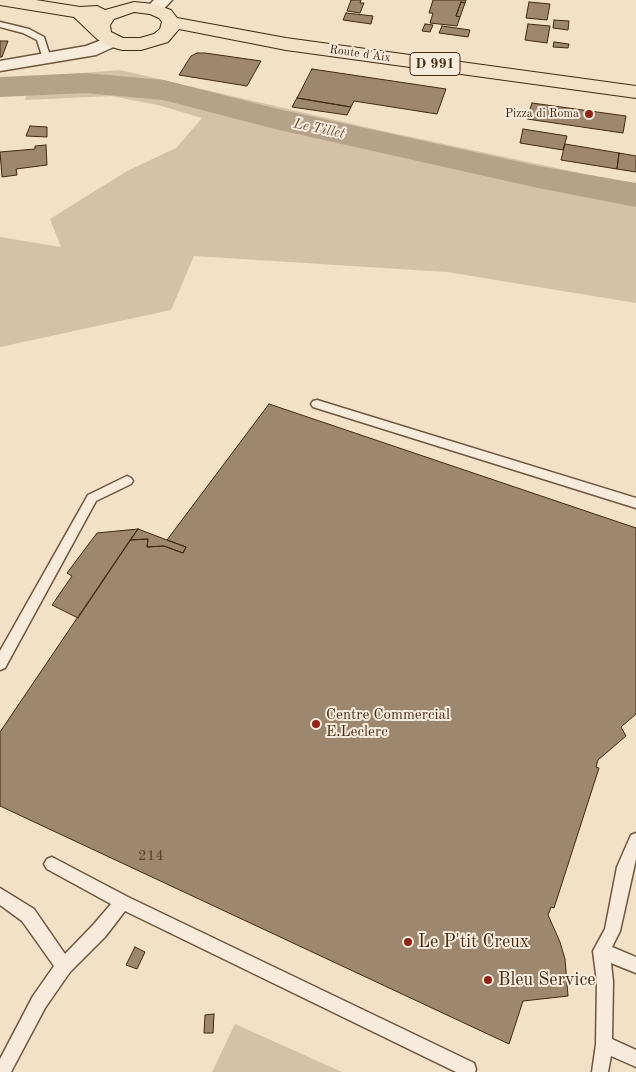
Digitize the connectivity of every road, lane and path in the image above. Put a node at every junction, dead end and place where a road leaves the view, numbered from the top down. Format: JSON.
{"nodes":[{"id":1,"x":0,"y":0,"type":"edge"},
{"id":2,"x":159,"y":4,"type":"edge"},
{"id":3,"x":119,"y":10,"type":"junction"},
{"id":4,"x":80,"y":12,"type":"junction"},
{"id":5,"x":0,"y":24,"type":"edge"},
{"id":6,"x":166,"y":30,"type":"junction"},
{"id":7,"x":107,"y":38,"type":"junction"},
{"id":8,"x":47,"y":59,"type":"junction"},
{"id":9,"x":0,"y":66,"type":"edge"},
{"id":10,"x":636,"y":92,"type":"edge"},
{"id":11,"x":318,"y":404,"type":"dead end"},
{"id":12,"x":127,"y":481,"type":"dead end"},
{"id":13,"x":636,"y":503,"type":"edge"},
{"id":14,"x":0,"y":664,"type":"edge"},
{"id":15,"x":636,"y":840,"type":"edge"},
{"id":16,"x":52,"y":864,"type":"dead end"},
{"id":17,"x":631,"y":869,"type":"edge"},
{"id":18,"x":0,"y":896,"type":"edge"},
{"id":19,"x":124,"y":902,"type":"junction"},
{"id":20,"x":602,"y":951,"type":"junction"},
{"id":21,"x":636,"y":965,"type":"edge"},
{"id":22,"x":64,"y":966,"type":"junction"},
{"id":23,"x":604,"y":1044,"type":"junction"},
{"id":24,"x":636,"y":1059,"type":"edge"},
{"id":25,"x":468,"y":1069,"type":"dead end"},
{"id":26,"x":2,"y":1072,"type":"edge"},
{"id":27,"x":600,"y":1072,"type":"edge"}],
"edges":[{"from":1,"to":4,"type":"main road"},
{"from":2,"to":3,"type":"main road"},
{"from":2,"to":6,"type":"main road"},
{"from":3,"to":4,"type":"main road"},
{"from":3,"to":7,"type":"main road"},
{"from":4,"to":7,"type":"main road"},
{"from":5,"to":8,"type":"lane"},
{"from":6,"to":7,"type":"main road","name":"Route d'Aix"},
{"from":6,"to":10,"type":"main road","name":"Route d'Aix","number":"D 991"},
{"from":7,"to":8,"type":"street"},
{"from":8,"to":9,"type":"street"},
{"from":11,"to":13,"type":"lane"},
{"from":12,"to":14,"type":"lane"},
{"from":15,"to":17,"type":"lane"},
{"from":16,"to":19,"type":"lane"},
{"from":17,"to":20,"type":"lane"},
{"from":18,"to":22,"type":"lane"},
{"from":19,"to":22,"type":"lane"},
{"from":19,"to":25,"type":"lane"},
{"from":20,"to":21,"type":"lane"},
{"from":20,"to":23,"type":"lane"},
{"from":22,"to":26,"type":"lane"},
{"from":23,"to":24,"type":"lane"},
{"from":23,"to":27,"type":"lane"}]}
